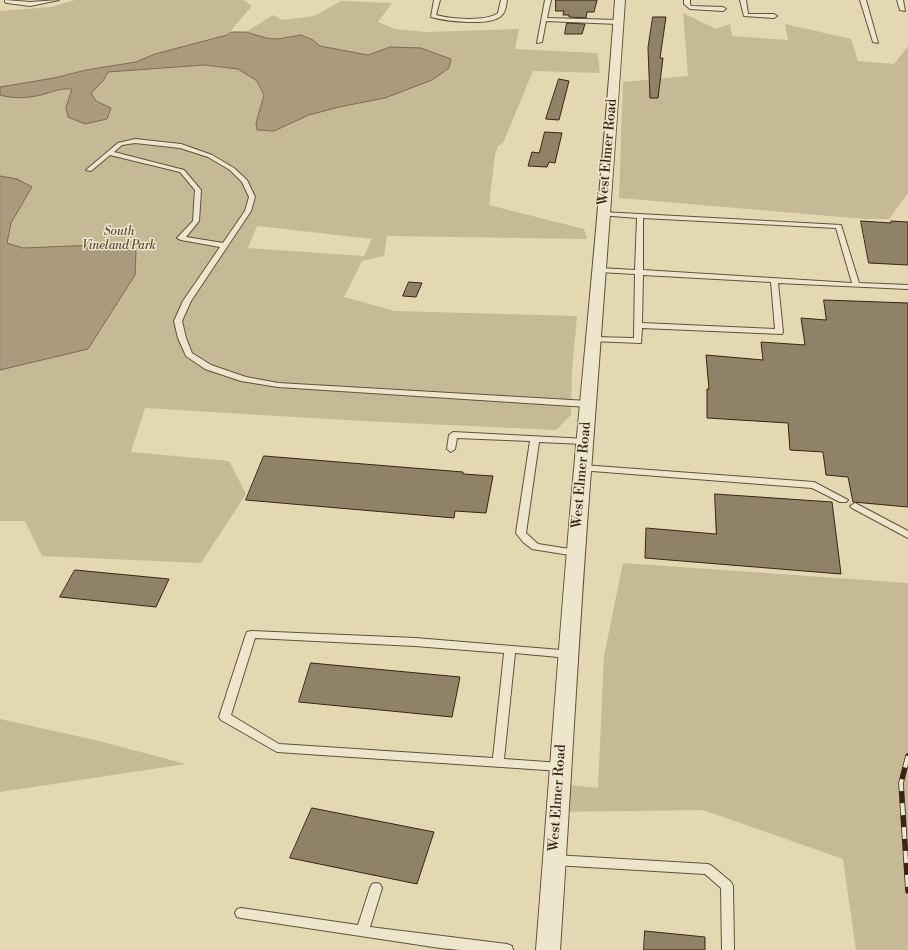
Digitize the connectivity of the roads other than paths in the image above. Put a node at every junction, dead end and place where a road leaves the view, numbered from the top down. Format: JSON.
{"nodes":[{"id":1,"x":56,"y":0,"type":"edge"},
{"id":2,"x":437,"y":0,"type":"edge"},
{"id":3,"x":504,"y":0,"type":"edge"},
{"id":4,"x":548,"y":0,"type":"edge"},
{"id":5,"x":620,"y":0,"type":"edge"},
{"id":6,"x":687,"y":0,"type":"edge"},
{"id":7,"x":743,"y":0,"type":"edge"},
{"id":8,"x":863,"y":0,"type":"edge"},
{"id":9,"x":900,"y":0,"type":"edge"},
{"id":10,"x":8,"y":1,"type":"edge"},
{"id":11,"x":723,"y":9,"type":"dead end"},
{"id":12,"x":903,"y":10,"type":"dead end"},
{"id":13,"x":774,"y":16,"type":"dead end"},
{"id":14,"x":544,"y":19,"type":"junction"},
{"id":15,"x":618,"y":22,"type":"junction"},
{"id":16,"x":540,"y":42,"type":"dead end"},
{"id":17,"x":876,"y":42,"type":"dead end"},
{"id":18,"x":109,"y":153,"type":"junction"},
{"id":19,"x":89,"y":170,"type":"dead end"},
{"id":20,"x":602,"y":214,"type":"junction"},
{"id":21,"x":640,"y":216,"type":"junction"},
{"id":22,"x":224,"y":246,"type":"junction"},
{"id":23,"x":599,"y":270,"type":"junction"},
{"id":24,"x":639,"y":272,"type":"junction"},
{"id":25,"x":774,"y":280,"type":"junction"},
{"id":26,"x":856,"y":284,"type":"junction"},
{"id":27,"x":908,"y":287,"type":"edge"},
{"id":28,"x":638,"y":325,"type":"junction"},
{"id":29,"x":593,"y":339,"type":"junction"},
{"id":30,"x":588,"y":404,"type":"junction"},
{"id":31,"x":535,"y":439,"type":"junction"},
{"id":32,"x":584,"y":441,"type":"junction"},
{"id":33,"x":451,"y":448,"type":"dead end"},
{"id":34,"x":582,"y":468,"type":"junction"},
{"id":35,"x":843,"y":500,"type":"dead end"},
{"id":36,"x":855,"y":506,"type":"dead end"},
{"id":37,"x":908,"y":535,"type":"edge"},
{"id":38,"x":576,"y":553,"type":"junction"},
{"id":39,"x":510,"y":649,"type":"junction"},
{"id":40,"x":569,"y":654,"type":"junction"},
{"id":41,"x":498,"y":763,"type":"junction"},
{"id":42,"x":561,"y":767,"type":"junction"},
{"id":43,"x":554,"y":860,"type":"junction"},
{"id":44,"x":376,"y":888,"type":"dead end"},
{"id":45,"x":242,"y":913,"type":"dead end"},
{"id":46,"x":364,"y":930,"type":"junction"},
{"id":47,"x":507,"y":950,"type":"edge"},
{"id":48,"x":548,"y":950,"type":"edge"},
{"id":49,"x":728,"y":950,"type":"edge"}],
"edges":[{"from":1,"to":10,"type":"lane"},
{"from":2,"to":3,"type":"lane"},
{"from":4,"to":14,"type":"lane"},
{"from":5,"to":15,"type":"street","name":"West Elmer Road"},
{"from":6,"to":11,"type":"lane"},
{"from":7,"to":13,"type":"lane"},
{"from":8,"to":17,"type":"lane"},
{"from":9,"to":12,"type":"lane"},
{"from":14,"to":15,"type":"lane"},
{"from":14,"to":16,"type":"lane"},
{"from":15,"to":20,"type":"street","name":"West Elmer Road"},
{"from":18,"to":19,"type":"lane"},
{"from":18,"to":22,"type":"lane"},
{"from":18,"to":22,"type":"lane"},
{"from":20,"to":21,"type":"lane"},
{"from":20,"to":23,"type":"street","name":"West Elmer Road"},
{"from":21,"to":24,"type":"lane"},
{"from":21,"to":26,"type":"lane"},
{"from":22,"to":30,"type":"lane"},
{"from":23,"to":24,"type":"lane"},
{"from":23,"to":29,"type":"street","name":"West Elmer Road"},
{"from":24,"to":25,"type":"lane"},
{"from":24,"to":28,"type":"lane"},
{"from":25,"to":26,"type":"lane"},
{"from":25,"to":28,"type":"lane"},
{"from":26,"to":27,"type":"lane"},
{"from":28,"to":29,"type":"lane"},
{"from":29,"to":30,"type":"street","name":"West Elmer Road"},
{"from":30,"to":32,"type":"street","name":"West Elmer Road"},
{"from":31,"to":32,"type":"lane"},
{"from":31,"to":33,"type":"lane"},
{"from":31,"to":38,"type":"lane"},
{"from":32,"to":34,"type":"street","name":"West Elmer Road"},
{"from":34,"to":35,"type":"lane"},
{"from":34,"to":38,"type":"street","name":"West Elmer Road"},
{"from":36,"to":37,"type":"lane"},
{"from":38,"to":40,"type":"street","name":"West Elmer Road"},
{"from":39,"to":40,"type":"lane"},
{"from":39,"to":41,"type":"lane"},
{"from":39,"to":41,"type":"lane"},
{"from":40,"to":42,"type":"street","name":"West Elmer Road"},
{"from":41,"to":42,"type":"lane"},
{"from":42,"to":43,"type":"street","name":"West Elmer Road"},
{"from":43,"to":48,"type":"street","name":"West Elmer Road"},
{"from":43,"to":49,"type":"lane"},
{"from":44,"to":46,"type":"lane"},
{"from":45,"to":46,"type":"lane"},
{"from":46,"to":47,"type":"lane"}]}
